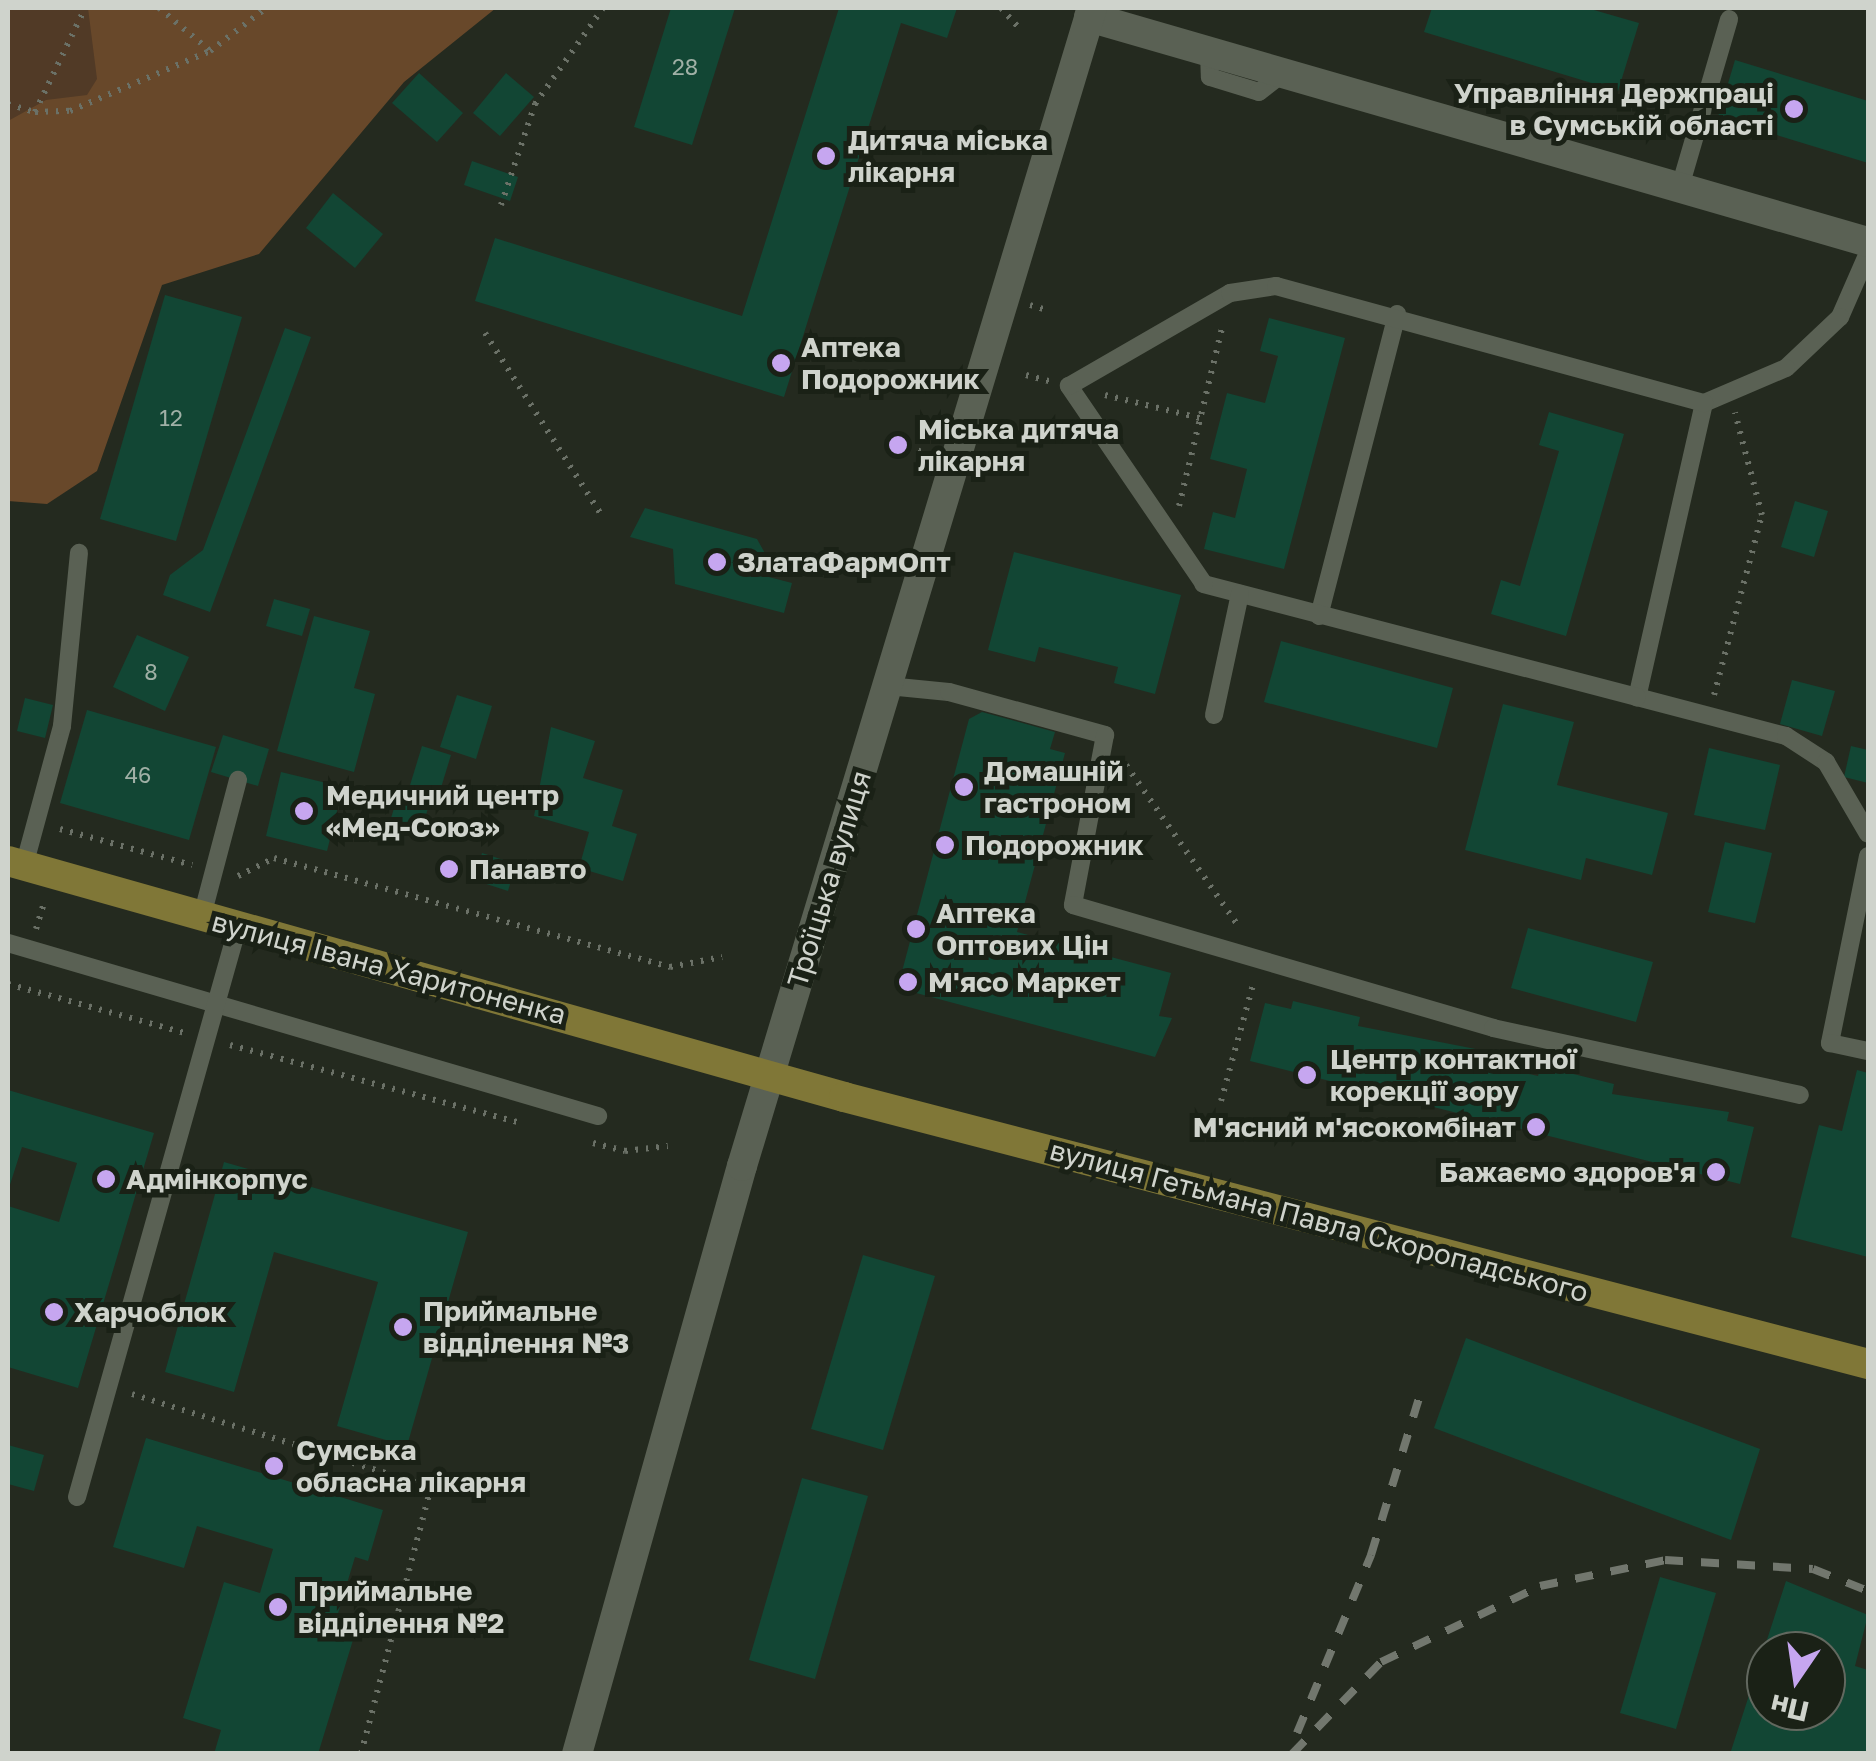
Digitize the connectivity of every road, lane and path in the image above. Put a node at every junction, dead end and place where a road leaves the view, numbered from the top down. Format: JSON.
{"nodes":[{"id":1,"x":85,"y":8,"type":"edge"},
{"id":2,"x":159,"y":8,"type":"edge"},
{"id":3,"x":266,"y":8,"type":"edge"},
{"id":4,"x":603,"y":8,"type":"edge"},
{"id":5,"x":1001,"y":8,"type":"edge"},
{"id":6,"x":1090,"y":12,"type":"edge"},
{"id":7,"x":1729,"y":20,"type":"dead end"},
{"id":8,"x":1017,"y":26,"type":"dead end"},
{"id":9,"x":210,"y":51,"type":"junction"},
{"id":10,"x":8,"y":104,"type":"edge"},
{"id":11,"x":35,"y":112,"type":"junction"},
{"id":12,"x":1680,"y":187,"type":"junction"},
{"id":13,"x":501,"y":205,"type":"dead end"},
{"id":14,"x":1868,"y":242,"type":"edge"},
{"id":15,"x":1868,"y":253,"type":"edge"},
{"id":16,"x":1230,"y":293,"type":"junction"},
{"id":17,"x":1397,"y":314,"type":"junction"},
{"id":18,"x":484,"y":333,"type":"dead end"},
{"id":19,"x":1026,"y":375,"type":"dead end"},
{"id":20,"x":1069,"y":386,"type":"junction"},
{"id":21,"x":1729,"y":392,"type":"junction"},
{"id":22,"x":1704,"y":402,"type":"junction"},
{"id":23,"x":1200,"y":418,"type":"junction"},
{"id":24,"x":600,"y":513,"type":"dead end"},
{"id":25,"x":1170,"y":540,"type":"junction"},
{"id":26,"x":80,"y":553,"type":"dead end"},
{"id":27,"x":1240,"y":594,"type":"junction"},
{"id":28,"x":1319,"y":616,"type":"junction"},
{"id":29,"x":888,"y":686,"type":"junction"},
{"id":30,"x":1637,"y":697,"type":"junction"},
{"id":31,"x":1214,"y":715,"type":"dead end"},
{"id":32,"x":1708,"y":716,"type":"junction"},
{"id":33,"x":1105,"y":735,"type":"junction"},
{"id":34,"x":238,"y":780,"type":"dead end"},
{"id":35,"x":36,"y":823,"type":"junction"},
{"id":36,"x":1868,"y":834,"type":"edge"},
{"id":37,"x":1868,"y":856,"type":"edge"},
{"id":38,"x":28,"y":867,"type":"edge"},
{"id":39,"x":215,"y":872,"type":"junction"},
{"id":40,"x":202,"y":916,"type":"junction"},
{"id":41,"x":22,"y":925,"type":"dead end"},
{"id":42,"x":238,"y":926,"type":"junction"},
{"id":43,"x":8,"y":943,"type":"edge"},
{"id":44,"x":722,"y":957,"type":"dead end"},
{"id":45,"x":1261,"y":957,"type":"junction"},
{"id":46,"x":8,"y":984,"type":"edge"},
{"id":47,"x":216,"y":1009,"type":"junction"},
{"id":48,"x":208,"y":1039,"type":"junction"},
{"id":49,"x":1868,"y":1051,"type":"edge"},
{"id":50,"x":770,"y":1075,"type":"junction"},
{"id":51,"x":1800,"y":1095,"type":"dead end"},
{"id":52,"x":1221,"y":1101,"type":"dead end"},
{"id":53,"x":598,"y":1116,"type":"dead end"},
{"id":54,"x":530,"y":1126,"type":"dead end"},
{"id":55,"x":587,"y":1141,"type":"dead end"},
{"id":56,"x":668,"y":1146,"type":"dead end"},
{"id":57,"x":1868,"y":1364,"type":"edge"},
{"id":58,"x":108,"y":1387,"type":"junction"},
{"id":59,"x":77,"y":1498,"type":"dead end"},
{"id":60,"x":361,"y":1754,"type":"edge"},
{"id":61,"x":576,"y":1754,"type":"edge"}],
"edges":[{"from":1,"to":11,"type":"path"},
{"from":2,"to":9,"type":"path"},
{"from":3,"to":9,"type":"path"},
{"from":4,"to":13,"type":"path"},
{"from":5,"to":8,"type":"path"},
{"from":6,"to":12,"type":"main road"},
{"from":6,"to":29,"type":"main road","name":"Троїцька вулиця"},
{"from":7,"to":12,"type":"lane"},
{"from":9,"to":11,"type":"path"},
{"from":10,"to":11,"type":"path"},
{"from":12,"to":14,"type":"main road"},
{"from":15,"to":21,"type":"lane"},
{"from":16,"to":17,"type":"lane"},
{"from":16,"to":20,"type":"lane"},
{"from":16,"to":23,"type":"path"},
{"from":17,"to":22,"type":"lane"},
{"from":17,"to":28,"type":"lane"},
{"from":18,"to":24,"type":"path"},
{"from":19,"to":20,"type":"path"},
{"from":20,"to":23,"type":"path"},
{"from":20,"to":25,"type":"lane"},
{"from":21,"to":22,"type":"lane"},
{"from":21,"to":32,"type":"path"},
{"from":22,"to":30,"type":"lane"},
{"from":23,"to":25,"type":"path"},
{"from":25,"to":27,"type":"lane"},
{"from":26,"to":35,"type":"lane"},
{"from":27,"to":28,"type":"lane"},
{"from":27,"to":31,"type":"lane"},
{"from":28,"to":30,"type":"lane"},
{"from":29,"to":33,"type":"lane"},
{"from":29,"to":50,"type":"main road","name":"Троїцька вулиця"},
{"from":30,"to":32,"type":"lane"},
{"from":32,"to":36,"type":"lane"},
{"from":33,"to":45,"type":"path"},
{"from":33,"to":45,"type":"lane"},
{"from":34,"to":39,"type":"lane"},
{"from":35,"to":38,"type":"lane"},
{"from":35,"to":39,"type":"path"},
{"from":37,"to":49,"type":"lane"},
{"from":38,"to":40,"type":"main road","name":"вулиця Івана Харитоненка"},
{"from":38,"to":41,"type":"path"},
{"from":39,"to":40,"type":"lane"},
{"from":39,"to":44,"type":"path"},
{"from":40,"to":42,"type":"main road","name":"вулиця Івана Харитоненка"},
{"from":42,"to":47,"type":"lane"},
{"from":42,"to":50,"type":"main road","name":"вулиця Івана Харитоненка"},
{"from":43,"to":47,"type":"lane"},
{"from":45,"to":51,"type":"lane"},
{"from":45,"to":52,"type":"path"},
{"from":46,"to":48,"type":"path"},
{"from":47,"to":48,"type":"lane"},
{"from":47,"to":53,"type":"lane"},
{"from":48,"to":54,"type":"path"},
{"from":48,"to":58,"type":"lane"},
{"from":50,"to":57,"type":"main road","name":"вулиця Гетьмана Павла Скоропадського"},
{"from":50,"to":61,"type":"main road","name":"Троїцька вулиця"},
{"from":55,"to":56,"type":"path"},
{"from":58,"to":59,"type":"lane"},
{"from":58,"to":60,"type":"path"}]}
